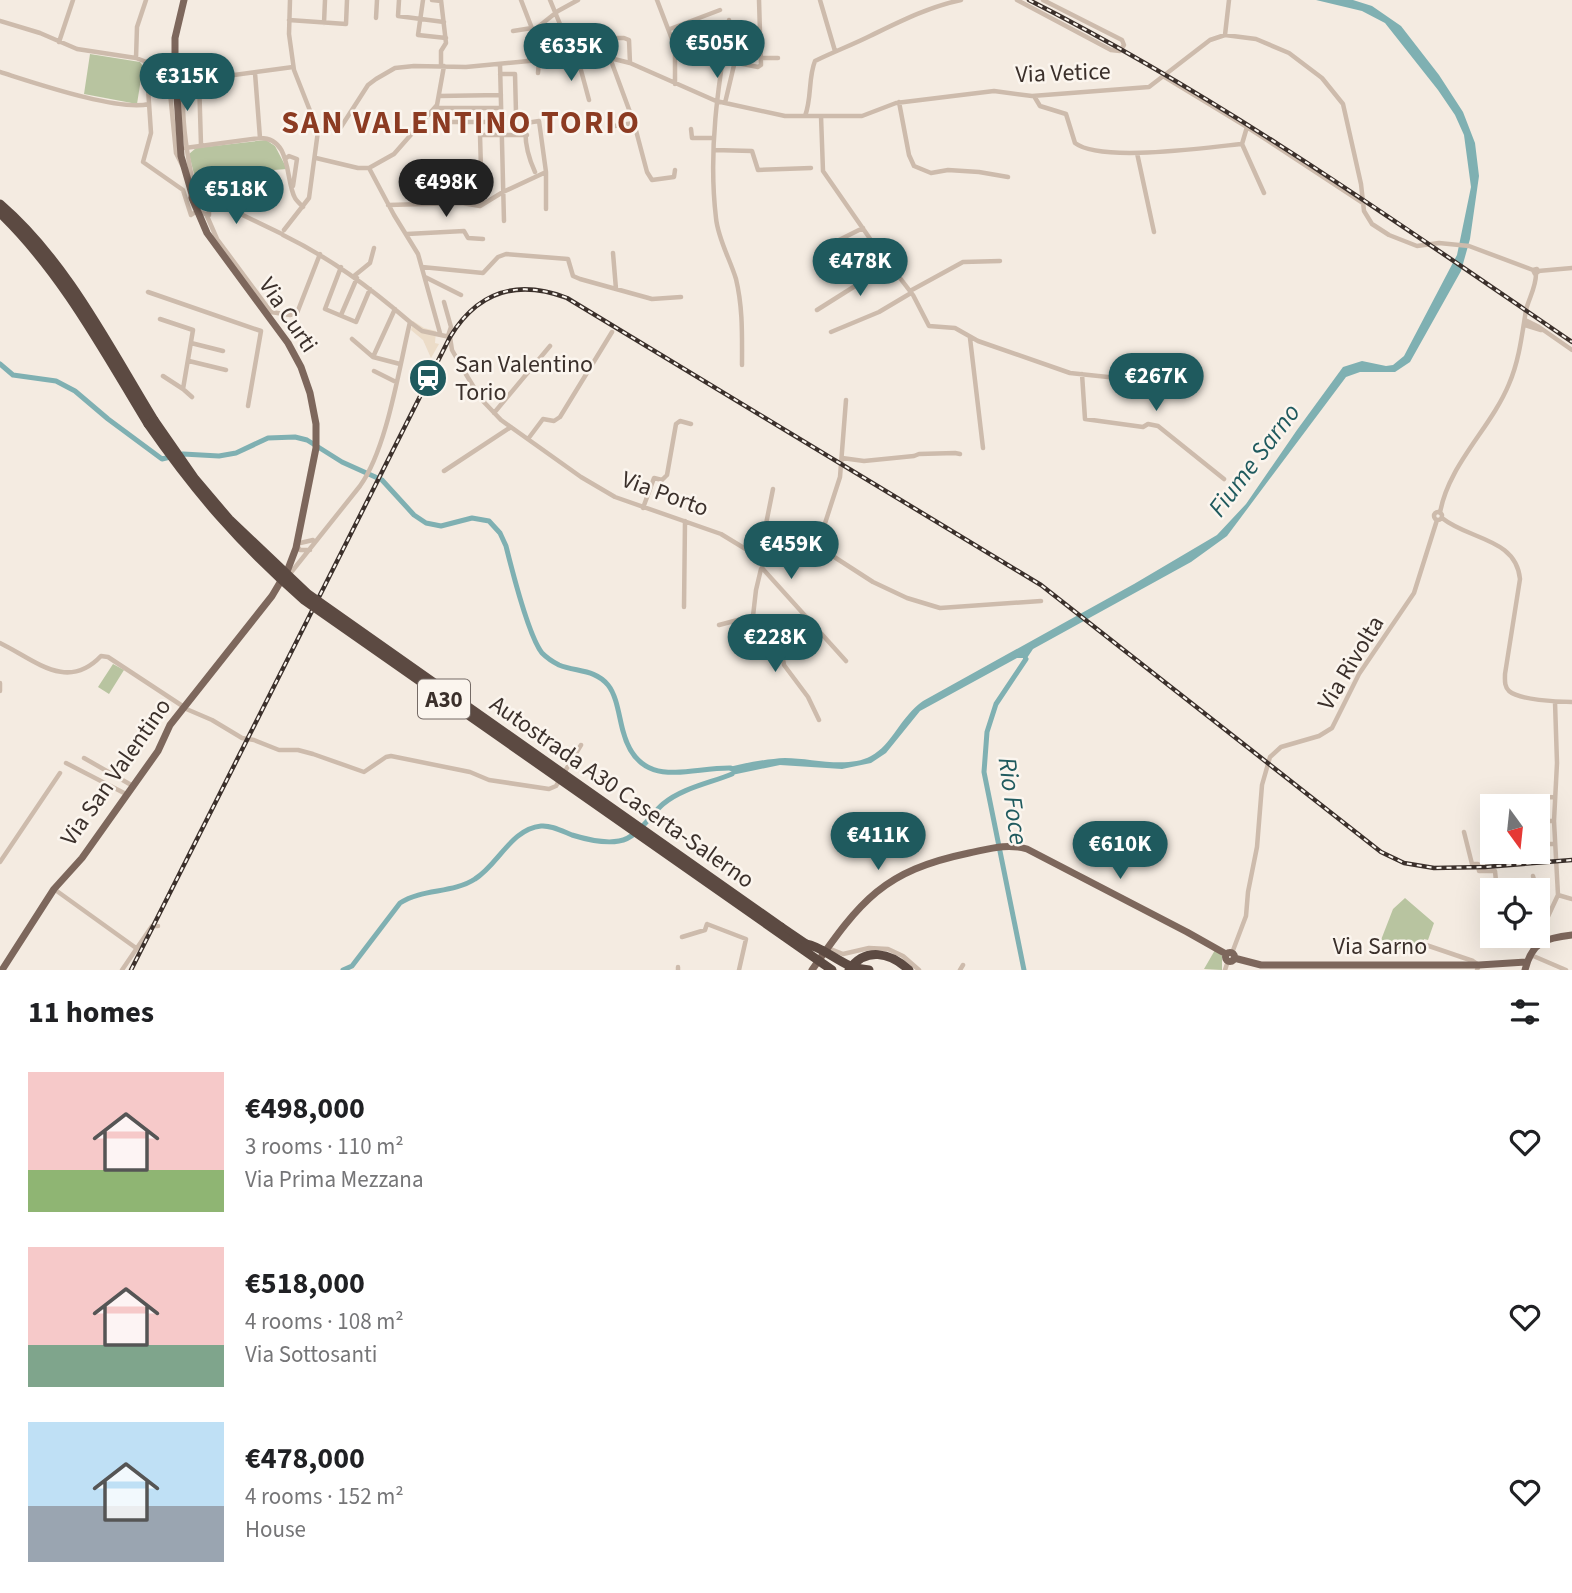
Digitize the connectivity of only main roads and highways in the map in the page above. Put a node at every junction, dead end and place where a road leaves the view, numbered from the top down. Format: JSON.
{"nodes":[{"id":1,"x":184,"y":0,"type":"edge"},
{"id":2,"x":0,"y":204,"type":"edge"},
{"id":3,"x":0,"y":213,"type":"edge"},
{"id":4,"x":151,"y":422,"type":"junction"},
{"id":5,"x":315,"y":457,"type":"joint"},
{"id":6,"x":777,"y":932,"type":"junction"},
{"id":7,"x":1572,"y":934,"type":"edge"},
{"id":8,"x":806,"y":944,"type":"junction"},
{"id":9,"x":1528,"y":962,"type":"edge"},
{"id":10,"x":1478,"y":968,"type":"edge"},
{"id":11,"x":852,"y":969,"type":"edge"},
{"id":12,"x":2,"y":970,"type":"edge"},
{"id":13,"x":812,"y":970,"type":"edge"},
{"id":14,"x":820,"y":970,"type":"edge"},
{"id":15,"x":832,"y":970,"type":"edge"},
{"id":16,"x":842,"y":970,"type":"edge"},
{"id":17,"x":869,"y":970,"type":"edge"},
{"id":18,"x":909,"y":970,"type":"edge"}],
"edges":[{"from":1,"to":5,"type":"main road","name":"Via Curti","bridge":true},
{"from":2,"to":4,"type":"highway","name":"Autostrada A30 Caserta-Salerno","number":"A30"},
{"from":3,"to":4,"type":"highway","name":"Autostrada A30 Caserta-Salerno","number":"A30"},
{"from":4,"to":6,"type":"highway","name":"Autostrada A30 Caserta-Salerno","number":"A30","bridge":true},
{"from":4,"to":8,"type":"highway","name":"Autostrada A30 Caserta-Salerno","number":"A30","bridge":true},
{"from":5,"to":12,"type":"main road","name":"Via San Valentino"},
{"from":6,"to":14,"type":"highway","bridge":true},
{"from":6,"to":15,"type":"highway","name":"Autostrada A30 Caserta-Salerno","number":"A30","bridge":true},
{"from":7,"to":9,"type":"main road"},
{"from":8,"to":11,"type":"highway","bridge":true},
{"from":8,"to":16,"type":"highway","name":"Autostrada A30 Caserta-Salerno","number":"A30","bridge":true},
{"from":9,"to":10,"type":"main road","name":"Via Sarno"},
{"from":10,"to":13,"type":"main road","name":"Via Sarno"},
{"from":11,"to":17,"type":"highway"},
{"from":11,"to":18,"type":"highway"}]}
